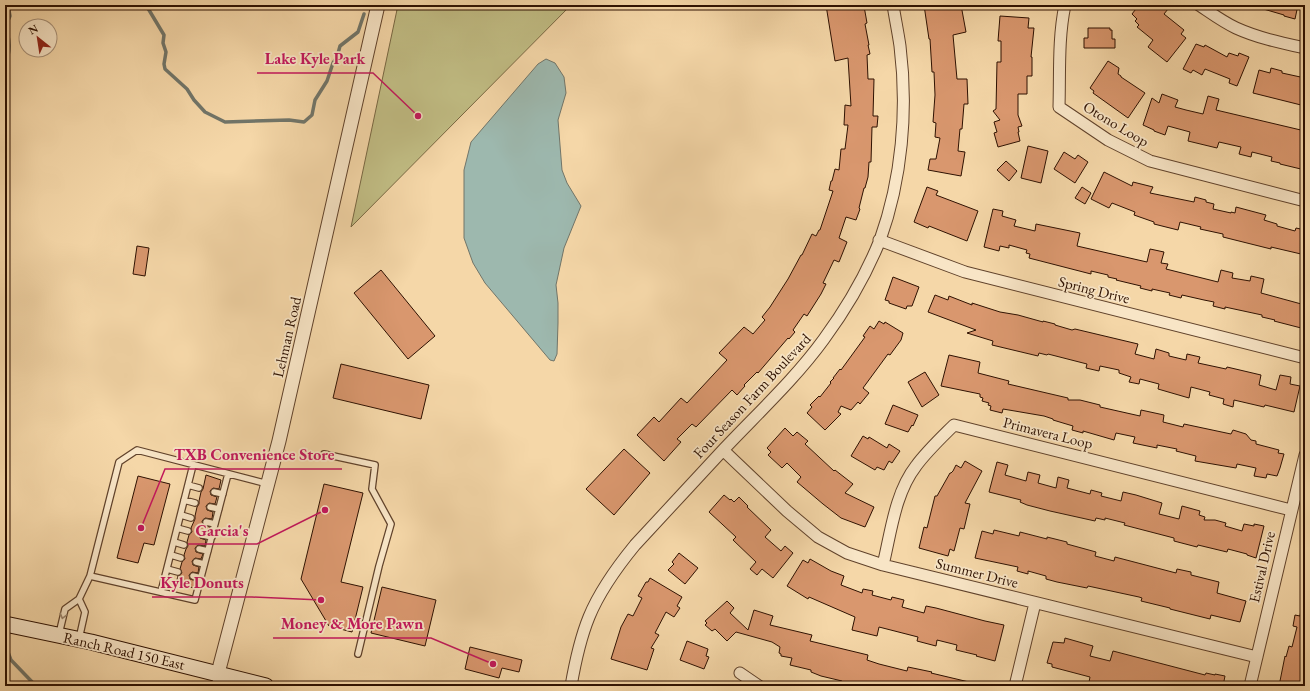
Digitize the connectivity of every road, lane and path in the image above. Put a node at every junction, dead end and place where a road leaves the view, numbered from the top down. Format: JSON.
{"nodes":[{"id":1,"x":378,"y":5,"type":"edge"},
{"id":2,"x":893,"y":5,"type":"edge"},
{"id":3,"x":1065,"y":5,"type":"edge"},
{"id":4,"x":1199,"y":5,"type":"edge"},
{"id":5,"x":1305,"y":48,"type":"edge"},
{"id":6,"x":1305,"y":201,"type":"edge"},
{"id":7,"x":880,"y":240,"type":"junction"},
{"id":8,"x":1305,"y":358,"type":"edge"},
{"id":9,"x":723,"y":450,"type":"junction"},
{"id":10,"x":324,"y":454,"type":"dead end"},
{"id":11,"x":1305,"y":455,"type":"edge"},
{"id":12,"x":193,"y":465,"type":"junction"},
{"id":13,"x":228,"y":474,"type":"junction"},
{"id":14,"x":268,"y":484,"type":"junction"},
{"id":15,"x":188,"y":485,"type":"junction"},
{"id":16,"x":199,"y":488,"type":"dead end"},
{"id":17,"x":214,"y":492,"type":"dead end"},
{"id":18,"x":223,"y":494,"type":"junction"},
{"id":19,"x":184,"y":500,"type":"junction"},
{"id":20,"x":195,"y":503,"type":"dead end"},
{"id":21,"x":210,"y":507,"type":"dead end"},
{"id":22,"x":219,"y":509,"type":"junction"},
{"id":23,"x":1291,"y":510,"type":"junction"},
{"id":24,"x":180,"y":515,"type":"junction"},
{"id":25,"x":191,"y":518,"type":"dead end"},
{"id":26,"x":206,"y":522,"type":"dead end"},
{"id":27,"x":215,"y":524,"type":"junction"},
{"id":28,"x":177,"y":528,"type":"junction"},
{"id":29,"x":188,"y":531,"type":"dead end"},
{"id":30,"x":203,"y":535,"type":"dead end"},
{"id":31,"x":212,"y":537,"type":"junction"},
{"id":32,"x":174,"y":542,"type":"junction"},
{"id":33,"x":184,"y":545,"type":"dead end"},
{"id":34,"x":199,"y":549,"type":"dead end"},
{"id":35,"x":208,"y":551,"type":"junction"},
{"id":36,"x":171,"y":555,"type":"junction"},
{"id":37,"x":181,"y":558,"type":"dead end"},
{"id":38,"x":196,"y":562,"type":"dead end"},
{"id":39,"x":204,"y":564,"type":"junction"},
{"id":40,"x":883,"y":565,"type":"junction"},
{"id":41,"x":167,"y":569,"type":"junction"},
{"id":42,"x":178,"y":572,"type":"dead end"},
{"id":43,"x":90,"y":576,"type":"junction"},
{"id":44,"x":193,"y":576,"type":"dead end"},
{"id":45,"x":201,"y":578,"type":"junction"},
{"id":46,"x":161,"y":592,"type":"junction"},
{"id":47,"x":79,"y":599,"type":"junction"},
{"id":48,"x":1035,"y":603,"type":"junction"},
{"id":49,"x":10,"y":625,"type":"edge"},
{"id":50,"x":58,"y":635,"type":"junction"},
{"id":51,"x":79,"y":640,"type":"junction"},
{"id":52,"x":358,"y":654,"type":"dead end"},
{"id":53,"x":1257,"y":657,"type":"junction"},
{"id":54,"x":740,"y":673,"type":"dead end"},
{"id":55,"x":216,"y":680,"type":"edge"},
{"id":56,"x":266,"y":686,"type":"edge"},
{"id":57,"x":571,"y":686,"type":"edge"},
{"id":58,"x":759,"y":686,"type":"edge"},
{"id":59,"x":1015,"y":686,"type":"edge"},
{"id":60,"x":1250,"y":686,"type":"edge"}],
"edges":[{"from":1,"to":14,"type":"street","name":"Lehman Road"},
{"from":2,"to":7,"type":"street","name":"Four Season Farm Boulevard"},
{"from":3,"to":6,"type":"street","name":"Otono Loop"},
{"from":4,"to":5,"type":"street"},
{"from":7,"to":8,"type":"street","name":"Spring Drive"},
{"from":7,"to":9,"type":"street","name":"Four Season Farm Boulevard"},
{"from":9,"to":40,"type":"street","name":"Summer Drive"},
{"from":9,"to":57,"type":"street","name":"Four Season Farm Boulevard"},
{"from":10,"to":52,"type":"lane"},
{"from":11,"to":23,"type":"street","name":"Estival Drive"},
{"from":12,"to":13,"type":"lane"},
{"from":12,"to":15,"type":"lane"},
{"from":12,"to":43,"type":"lane"},
{"from":13,"to":14,"type":"lane"},
{"from":13,"to":18,"type":"lane"},
{"from":14,"to":55,"type":"street","name":"Lehman Road"},
{"from":15,"to":16,"type":"lane"},
{"from":15,"to":19,"type":"lane"},
{"from":17,"to":18,"type":"lane"},
{"from":18,"to":22,"type":"lane"},
{"from":19,"to":20,"type":"lane"},
{"from":19,"to":24,"type":"lane"},
{"from":21,"to":22,"type":"lane"},
{"from":22,"to":27,"type":"lane"},
{"from":23,"to":40,"type":"street","name":"Primavera Loop"},
{"from":23,"to":53,"type":"street","name":"Estival Drive"},
{"from":24,"to":25,"type":"lane"},
{"from":24,"to":28,"type":"lane"},
{"from":26,"to":27,"type":"lane"},
{"from":27,"to":31,"type":"lane"},
{"from":28,"to":29,"type":"lane"},
{"from":28,"to":32,"type":"lane"},
{"from":30,"to":31,"type":"lane"},
{"from":31,"to":35,"type":"lane"},
{"from":32,"to":33,"type":"lane"},
{"from":32,"to":36,"type":"lane"},
{"from":34,"to":35,"type":"lane"},
{"from":35,"to":39,"type":"lane"},
{"from":36,"to":37,"type":"lane"},
{"from":36,"to":41,"type":"lane"},
{"from":38,"to":39,"type":"lane"},
{"from":39,"to":45,"type":"lane"},
{"from":40,"to":48,"type":"street","name":"Summer Drive"},
{"from":41,"to":42,"type":"lane"},
{"from":41,"to":46,"type":"lane"},
{"from":43,"to":46,"type":"lane"},
{"from":43,"to":47,"type":"lane"},
{"from":44,"to":45,"type":"lane"},
{"from":45,"to":46,"type":"lane"},
{"from":47,"to":50,"type":"lane","one_way":true},
{"from":47,"to":51,"type":"lane"},
{"from":48,"to":53,"type":"street","name":"Summer Drive"},
{"from":48,"to":59,"type":"street"},
{"from":49,"to":50,"type":"main road","name":"Ranch Road 150 East"},
{"from":50,"to":51,"type":"main road","name":"Ranch Road 150 East"},
{"from":51,"to":55,"type":"main road","name":"Ranch Road 150 East"},
{"from":53,"to":60,"type":"street","name":"Estival Drive"},
{"from":54,"to":58,"type":"street"},
{"from":55,"to":56,"type":"main road","name":"Ranch Road 150 East"}]}
